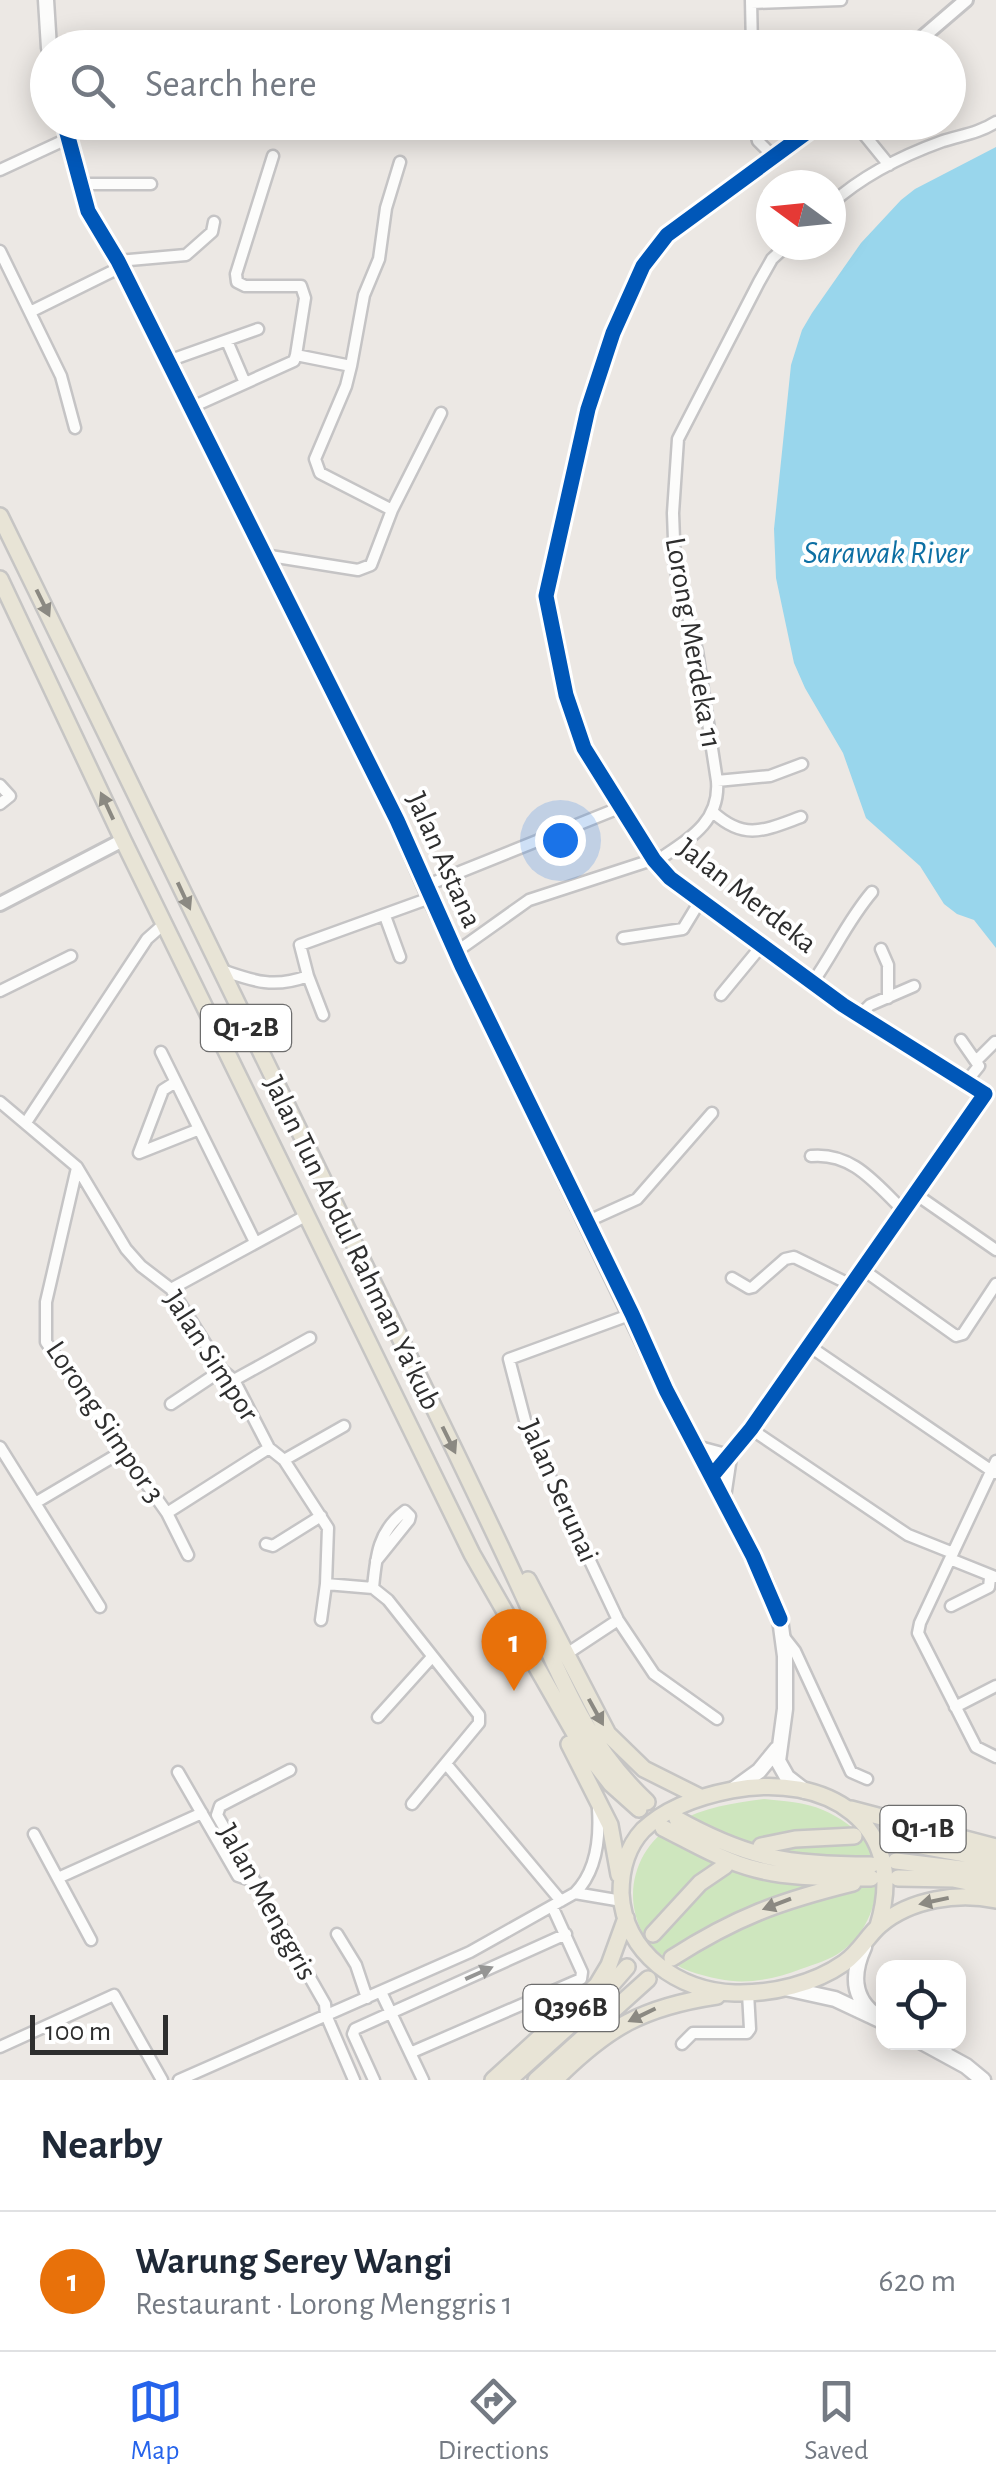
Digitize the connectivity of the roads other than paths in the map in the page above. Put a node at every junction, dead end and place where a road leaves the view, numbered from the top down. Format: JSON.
{"nodes":[{"id":1,"x":46,"y":0,"type":"edge"},
{"id":2,"x":842,"y":0,"type":"edge"},
{"id":3,"x":966,"y":0,"type":"edge"},
{"id":4,"x":751,"y":2,"type":"edge"},
{"id":5,"x":48,"y":30,"type":"edge"},
{"id":6,"x":752,"y":30,"type":"edge"},
{"id":7,"x":931,"y":30,"type":"edge"},
{"id":8,"x":996,"y":122,"type":"edge"},
{"id":9,"x":966,"y":136,"type":"edge"},
{"id":10,"x":65,"y":140,"type":"edge"},
{"id":11,"x":69,"y":140,"type":"edge"},
{"id":12,"x":758,"y":140,"type":"edge"},
{"id":13,"x":798,"y":140,"type":"edge"},
{"id":14,"x":869,"y":140,"type":"edge"},
{"id":15,"x":948,"y":140,"type":"edge"},
{"id":16,"x":274,"y":156,"type":"dead end"},
{"id":17,"x":775,"y":158,"type":"junction"},
{"id":18,"x":400,"y":162,"type":"dead end"},
{"id":19,"x":890,"y":164,"type":"junction"},
{"id":20,"x":0,"y":170,"type":"edge"},
{"id":21,"x":78,"y":184,"type":"junction"},
{"id":22,"x":151,"y":184,"type":"dead end"},
{"id":23,"x":846,"y":190,"type":"edge"},
{"id":24,"x":214,"y":222,"type":"dead end"},
{"id":25,"x":0,"y":251,"type":"edge"},
{"id":26,"x":771,"y":260,"type":"edge"},
{"id":27,"x":119,"y":264,"type":"junction"},
{"id":28,"x":30,"y":312,"type":"junction"},
{"id":29,"x":258,"y":329,"type":"dead end"},
{"id":30,"x":227,"y":341,"type":"junction"},
{"id":31,"x":296,"y":356,"type":"junction"},
{"id":32,"x":168,"y":360,"type":"junction"},
{"id":33,"x":351,"y":366,"type":"junction"},
{"id":34,"x":245,"y":383,"type":"junction"},
{"id":35,"x":190,"y":408,"type":"junction"},
{"id":36,"x":441,"y":413,"type":"dead end"},
{"id":37,"x":75,"y":428,"type":"dead end"},
{"id":38,"x":392,"y":510,"type":"junction"},
{"id":39,"x":0,"y":516,"type":"edge"},
{"id":40,"x":264,"y":555,"type":"junction"},
{"id":41,"x":0,"y":579,"type":"edge"},
{"id":42,"x":802,"y":764,"type":"dead end"},
{"id":43,"x":716,"y":780,"type":"junction"},
{"id":44,"x":0,"y":785,"type":"edge"},
{"id":45,"x":0,"y":804,"type":"edge"},
{"id":46,"x":619,"y":808,"type":"junction"},
{"id":47,"x":714,"y":813,"type":"junction"},
{"id":48,"x":800,"y":818,"type":"dead end"},
{"id":49,"x":123,"y":840,"type":"junction"},
{"id":50,"x":654,"y":860,"type":"junction"},
{"id":51,"x":428,"y":892,"type":"junction"},
{"id":52,"x":872,"y":892,"type":"dead end"},
{"id":53,"x":700,"y":900,"type":"junction"},
{"id":54,"x":0,"y":904,"type":"edge"},
{"id":55,"x":385,"y":916,"type":"junction"},
{"id":56,"x":165,"y":924,"type":"junction"},
{"id":57,"x":623,"y":938,"type":"dead end"},
{"id":58,"x":764,"y":944,"type":"junction"},
{"id":59,"x":880,"y":949,"type":"dead end"},
{"id":60,"x":456,"y":952,"type":"junction"},
{"id":61,"x":71,"y":956,"type":"dead end"},
{"id":62,"x":400,"y":957,"type":"dead end"},
{"id":63,"x":218,"y":968,"type":"junction"},
{"id":64,"x":308,"y":976,"type":"junction"},
{"id":65,"x":249,"y":979,"type":"junction"},
{"id":66,"x":813,"y":982,"type":"junction"},
{"id":67,"x":914,"y":986,"type":"dead end"},
{"id":68,"x":0,"y":991,"type":"edge"},
{"id":69,"x":721,"y":996,"type":"dead end"},
{"id":70,"x":888,"y":998,"type":"junction"},
{"id":71,"x":234,"y":1003,"type":"junction"},
{"id":72,"x":323,"y":1015,"type":"dead end"},
{"id":73,"x":859,"y":1016,"type":"junction"},
{"id":74,"x":962,"y":1040,"type":"dead end"},
{"id":75,"x":995,"y":1042,"type":"edge"},
{"id":76,"x":161,"y":1052,"type":"dead end"},
{"id":77,"x":977,"y":1060,"type":"junction"},
{"id":78,"x":966,"y":1082,"type":"junction"},
{"id":79,"x":174,"y":1083,"type":"junction"},
{"id":80,"x":991,"y":1097,"type":"edge"},
{"id":81,"x":1,"y":1102,"type":"edge"},
{"id":82,"x":712,"y":1114,"type":"dead end"},
{"id":83,"x":27,"y":1121,"type":"junction"},
{"id":84,"x":198,"y":1130,"type":"junction"},
{"id":85,"x":810,"y":1156,"type":"dead end"},
{"id":86,"x":77,"y":1166,"type":"junction"},
{"id":87,"x":914,"y":1193,"type":"junction"},
{"id":88,"x":902,"y":1209,"type":"junction"},
{"id":89,"x":308,"y":1214,"type":"junction"},
{"id":90,"x":586,"y":1222,"type":"junction"},
{"id":91,"x":255,"y":1242,"type":"junction"},
{"id":92,"x":996,"y":1250,"type":"edge"},
{"id":93,"x":862,"y":1269,"type":"junction"},
{"id":94,"x":732,"y":1278,"type":"dead end"},
{"id":95,"x":996,"y":1284,"type":"edge"},
{"id":96,"x":852,"y":1285,"type":"junction"},
{"id":97,"x":171,"y":1289,"type":"junction"},
{"id":98,"x":632,"y":1314,"type":"junction"},
{"id":99,"x":310,"y":1338,"type":"dead end"},
{"id":100,"x":808,"y":1346,"type":"junction"},
{"id":101,"x":222,"y":1370,"type":"junction"},
{"id":102,"x":234,"y":1380,"type":"junction"},
{"id":103,"x":171,"y":1404,"type":"dead end"},
{"id":104,"x":344,"y":1426,"type":"dead end"},
{"id":105,"x":751,"y":1429,"type":"junction"},
{"id":106,"x":0,"y":1447,"type":"edge"},
{"id":107,"x":269,"y":1448,"type":"junction"},
{"id":108,"x":698,"y":1450,"type":"junction"},
{"id":109,"x":123,"y":1452,"type":"junction"},
{"id":110,"x":730,"y":1457,"type":"junction"},
{"id":111,"x":284,"y":1460,"type":"junction"},
{"id":112,"x":994,"y":1468,"type":"edge"},
{"id":113,"x":712,"y":1476,"type":"junction"},
{"id":114,"x":723,"y":1497,"type":"junction"},
{"id":115,"x":35,"y":1504,"type":"junction"},
{"id":116,"x":167,"y":1513,"type":"junction"},
{"id":117,"x":321,"y":1516,"type":"junction"},
{"id":118,"x":497,"y":1537,"type":"junction"},
{"id":119,"x":266,"y":1544,"type":"dead end"},
{"id":120,"x":472,"y":1554,"type":"junction"},
{"id":121,"x":188,"y":1555,"type":"dead end"},
{"id":122,"x":951,"y":1556,"type":"junction"},
{"id":123,"x":376,"y":1562,"type":"junction"},
{"id":124,"x":993,"y":1577,"type":"edge"},
{"id":125,"x":326,"y":1584,"type":"junction"},
{"id":126,"x":373,"y":1588,"type":"junction"},
{"id":127,"x":951,"y":1606,"type":"dead end"},
{"id":128,"x":100,"y":1607,"type":"dead end"},
{"id":129,"x":321,"y":1620,"type":"dead end"},
{"id":130,"x":618,"y":1620,"type":"junction"},
{"id":131,"x":784,"y":1636,"type":"junction"},
{"id":132,"x":565,"y":1655,"type":"junction"},
{"id":133,"x":432,"y":1657,"type":"junction"},
{"id":134,"x":996,"y":1686,"type":"edge"},
{"id":135,"x":955,"y":1707,"type":"junction"},
{"id":136,"x":378,"y":1717,"type":"dead end"},
{"id":137,"x":717,"y":1719,"type":"dead end"},
{"id":138,"x":777,"y":1749,"type":"junction"},
{"id":139,"x":996,"y":1757,"type":"edge"},
{"id":140,"x":447,"y":1765,"type":"junction"},
{"id":141,"x":290,"y":1770,"type":"dead end"},
{"id":142,"x":178,"y":1772,"type":"dead end"},
{"id":143,"x":867,"y":1779,"type":"dead end"},
{"id":144,"x":732,"y":1790,"type":"junction"},
{"id":145,"x":806,"y":1791,"type":"junction"},
{"id":146,"x":700,"y":1797,"type":"junction"},
{"id":147,"x":598,"y":1798,"type":"junction"},
{"id":148,"x":412,"y":1804,"type":"dead end"},
{"id":149,"x":851,"y":1809,"type":"junction"},
{"id":150,"x":202,"y":1814,"type":"junction"},
{"id":151,"x":670,"y":1823,"type":"dead end"},
{"id":152,"x":34,"y":1834,"type":"dead end"},
{"id":153,"x":854,"y":1836,"type":"dead end"},
{"id":154,"x":894,"y":1841,"type":"dead end"},
{"id":155,"x":761,"y":1846,"type":"dead end"},
{"id":156,"x":996,"y":1848,"type":"edge"},
{"id":157,"x":996,"y":1860,"type":"edge"},
{"id":158,"x":725,"y":1866,"type":"dead end"},
{"id":159,"x":996,"y":1873,"type":"edge"},
{"id":160,"x":58,"y":1878,"type":"junction"},
{"id":161,"x":256,"y":1882,"type":"junction"},
{"id":162,"x":996,"y":1888,"type":"edge"},
{"id":163,"x":621,"y":1893,"type":"junction"},
{"id":164,"x":575,"y":1894,"type":"junction"},
{"id":165,"x":996,"y":1900,"type":"edge"},
{"id":166,"x":557,"y":1904,"type":"junction"},
{"id":167,"x":626,"y":1918,"type":"junction"},
{"id":168,"x":878,"y":1926,"type":"junction"},
{"id":169,"x":337,"y":1934,"type":"dead end"},
{"id":170,"x":566,"y":1934,"type":"junction"},
{"id":171,"x":652,"y":1934,"type":"dead end"},
{"id":172,"x":91,"y":1940,"type":"dead end"},
{"id":173,"x":864,"y":1946,"type":"junction"},
{"id":174,"x":672,"y":1958,"type":"dead end"},
{"id":175,"x":627,"y":1966,"type":"dead end"},
{"id":176,"x":648,"y":1979,"type":"dead end"},
{"id":177,"x":784,"y":1988,"type":"junction"},
{"id":178,"x":382,"y":1992,"type":"junction"},
{"id":179,"x":742,"y":1993,"type":"junction"},
{"id":180,"x":367,"y":1998,"type":"junction"},
{"id":181,"x":391,"y":2013,"type":"junction"},
{"id":182,"x":876,"y":2014,"type":"edge"},
{"id":183,"x":326,"y":2015,"type":"junction"},
{"id":184,"x":876,"y":2018,"type":"edge"},
{"id":185,"x":682,"y":2044,"type":"dead end"},
{"id":186,"x":0,"y":2047,"type":"edge"},
{"id":187,"x":937,"y":2050,"type":"edge"},
{"id":188,"x":410,"y":2053,"type":"junction"},
{"id":189,"x":162,"y":2080,"type":"edge"},
{"id":190,"x":180,"y":2080,"type":"edge"},
{"id":191,"x":354,"y":2080,"type":"edge"},
{"id":192,"x":374,"y":2080,"type":"edge"},
{"id":193,"x":423,"y":2080,"type":"edge"},
{"id":194,"x":492,"y":2080,"type":"edge"},
{"id":195,"x":509,"y":2080,"type":"edge"},
{"id":196,"x":536,"y":2080,"type":"edge"},
{"id":197,"x":555,"y":2080,"type":"edge"},
{"id":198,"x":983,"y":2080,"type":"edge"}],
"edges":[{"from":1,"to":5,"type":"main road"},
{"from":2,"to":4,"type":"street"},
{"from":3,"to":7,"type":"street"},
{"from":4,"to":6,"type":"street"},
{"from":8,"to":9,"type":"street"},
{"from":10,"to":20,"type":"street"},
{"from":11,"to":21,"type":"main road","name":"Jalan Astana"},
{"from":12,"to":17,"type":"street"},
{"from":13,"to":17,"type":"street","name":"Jalan Merdeka"},
{"from":14,"to":19,"type":"street"},
{"from":15,"to":19,"type":"street"},
{"from":16,"to":31,"type":"street"},
{"from":17,"to":46,"type":"street","name":"Jalan Merdeka"},
{"from":18,"to":33,"type":"street"},
{"from":19,"to":23,"type":"street"},
{"from":21,"to":22,"type":"street"},
{"from":21,"to":27,"type":"main road","name":"Jalan Astana"},
{"from":24,"to":27,"type":"street"},
{"from":25,"to":28,"type":"street"},
{"from":26,"to":43,"type":"street","name":"Lorong Merdeka 11"},
{"from":27,"to":28,"type":"street"},
{"from":27,"to":32,"type":"main road","name":"Jalan Astana"},
{"from":28,"to":37,"type":"street"},
{"from":29,"to":30,"type":"street"},
{"from":30,"to":32,"type":"street"},
{"from":30,"to":34,"type":"street"},
{"from":31,"to":33,"type":"street"},
{"from":31,"to":34,"type":"street"},
{"from":32,"to":35,"type":"main road","name":"Jalan Astana"},
{"from":33,"to":38,"type":"street"},
{"from":34,"to":35,"type":"street"},
{"from":35,"to":40,"type":"main road","name":"Jalan Astana"},
{"from":36,"to":38,"type":"street"},
{"from":38,"to":40,"type":"street"},
{"from":39,"to":63,"type":"main road","name":"Jalan Tun Abdul Rahman Ya'kub","number":"Q1-2B","one_way":true},
{"from":40,"to":51,"type":"main road","name":"Jalan Astana"},
{"from":49,"to":41,"type":"main road","name":"Jalan Tun Abdul Rahman Ya'kub","one_way":true},
{"from":42,"to":43,"type":"street"},
{"from":43,"to":47,"type":"street","name":"Lorong Merdeka 11"},
{"from":44,"to":45,"type":"street"},
{"from":46,"to":50,"type":"street","name":"Jalan Merdeka"},
{"from":46,"to":51,"type":"street"},
{"from":47,"to":48,"type":"street"},
{"from":47,"to":50,"type":"street"},
{"from":49,"to":54,"type":"street"},
{"from":49,"to":56,"type":"main road","name":"Jalan Tun Abdul Rahman Ya'kub"},
{"from":50,"to":53,"type":"street","name":"Jalan Merdeka"},
{"from":50,"to":60,"type":"street"},
{"from":51,"to":55,"type":"street"},
{"from":51,"to":60,"type":"main road","name":"Jalan Astana"},
{"from":52,"to":66,"type":"street"},
{"from":53,"to":57,"type":"street"},
{"from":53,"to":58,"type":"street","name":"Jalan Merdeka"},
{"from":55,"to":62,"type":"street"},
{"from":55,"to":64,"type":"street"},
{"from":56,"to":83,"type":"street"},
{"from":56,"to":89,"type":"main road","name":"Jalan Tun Abdul Rahman Ya'kub"},
{"from":58,"to":66,"type":"street","name":"Jalan Merdeka"},
{"from":58,"to":69,"type":"street"},
{"from":59,"to":70,"type":"street"},
{"from":60,"to":90,"type":"main road","name":"Jalan Astana"},
{"from":61,"to":68,"type":"street"},
{"from":63,"to":65,"type":"street"},
{"from":63,"to":71,"type":"main road","name":"Jalan Tun Abdul Rahman Ya'kub","number":"Q1-2B"},
{"from":64,"to":65,"type":"street"},
{"from":64,"to":72,"type":"street"},
{"from":65,"to":71,"type":"street"},
{"from":66,"to":73,"type":"street","name":"Jalan Merdeka"},
{"from":67,"to":70,"type":"street"},
{"from":70,"to":73,"type":"street"},
{"from":71,"to":118,"type":"main road","name":"Jalan Tun Abdul Rahman Ya'kub","number":"Q1-2B","one_way":true},
{"from":73,"to":78,"type":"street","name":"Jalan Merdeka"},
{"from":74,"to":77,"type":"street"},
{"from":75,"to":77,"type":"street"},
{"from":76,"to":79,"type":"street"},
{"from":77,"to":78,"type":"street"},
{"from":78,"to":80,"type":"street","name":"Jalan Merdeka"},
{"from":79,"to":84,"type":"street"},
{"from":79,"to":84,"type":"street"},
{"from":80,"to":87,"type":"street","name":"Jalan Merdeka"},
{"from":81,"to":83,"type":"street","name":"Jalan Simpor"},
{"from":82,"to":90,"type":"street"},
{"from":83,"to":86,"type":"street","name":"Jalan Simpor"},
{"from":84,"to":91,"type":"street"},
{"from":85,"to":88,"type":"street"},
{"from":86,"to":97,"type":"street","name":"Jalan Simpor"},
{"from":86,"to":109,"type":"street","name":"Lorong Simpor 3"},
{"from":87,"to":88,"type":"street","name":"Jalan Merdeka"},
{"from":87,"to":92,"type":"street"},
{"from":88,"to":93,"type":"street","name":"Jalan Merdeka"},
{"from":89,"to":91,"type":"street"},
{"from":89,"to":120,"type":"main road","name":"Jalan Tun Abdul Rahman Ya'kub"},
{"from":90,"to":98,"type":"main road","name":"Jalan Astana"},
{"from":91,"to":97,"type":"street"},
{"from":93,"to":95,"type":"street"},
{"from":93,"to":96,"type":"street","name":"Jalan Merdeka"},
{"from":94,"to":96,"type":"street"},
{"from":96,"to":100,"type":"street","name":"Jalan Merdeka"},
{"from":97,"to":101,"type":"street","name":"Jalan Simpor"},
{"from":98,"to":108,"type":"main road","name":"Jalan Astana"},
{"from":98,"to":130,"type":"street","name":"Jalan Serunai"},
{"from":99,"to":102,"type":"street"},
{"from":100,"to":105,"type":"street","name":"Jalan Merdeka"},
{"from":100,"to":112,"type":"street"},
{"from":101,"to":102,"type":"street","name":"Jalan Simpor"},
{"from":101,"to":103,"type":"street"},
{"from":102,"to":107,"type":"street","name":"Jalan Simpor"},
{"from":104,"to":111,"type":"street"},
{"from":105,"to":110,"type":"street","name":"Jalan Merdeka"},
{"from":105,"to":122,"type":"street"},
{"from":106,"to":115,"type":"street"},
{"from":107,"to":111,"type":"street","name":"Jalan Simpor"},
{"from":107,"to":116,"type":"street"},
{"from":108,"to":110,"type":"main road"},
{"from":108,"to":113,"type":"main road","name":"Jalan Astana"},
{"from":109,"to":115,"type":"street"},
{"from":109,"to":116,"type":"street","name":"Lorong Simpor 3"},
{"from":110,"to":113,"type":"street","name":"Jalan Merdeka"},
{"from":110,"to":114,"type":"main road"},
{"from":111,"to":117,"type":"street","name":"Jalan Simpor"},
{"from":112,"to":122,"type":"street"},
{"from":113,"to":114,"type":"main road","name":"Jalan Astana"},
{"from":114,"to":131,"type":"main road","name":"Jalan Astana"},
{"from":115,"to":128,"type":"street"},
{"from":116,"to":121,"type":"street","name":"Lorong Simpor 3"},
{"from":117,"to":119,"type":"street"},
{"from":117,"to":125,"type":"street","name":"Jalan Simpor"},
{"from":118,"to":120,"type":"main road"},
{"from":118,"to":132,"type":"main road","number":"Q1-2B"},
{"from":120,"to":147,"type":"main road"},
{"from":122,"to":124,"type":"street"},
{"from":122,"to":135,"type":"street"},
{"from":123,"to":123,"type":"street"},
{"from":123,"to":126,"type":"street"},
{"from":124,"to":127,"type":"street"},
{"from":125,"to":126,"type":"street"},
{"from":125,"to":129,"type":"street","name":"Jalan Simpor"},
{"from":126,"to":133,"type":"street"},
{"from":130,"to":132,"type":"street"},
{"from":130,"to":137,"type":"street","name":"Jalan Serunai"},
{"from":131,"to":138,"type":"main road","name":"Jalan Astana"},
{"from":131,"to":143,"type":"street"},
{"from":132,"to":146,"type":"main road","number":"Q1-2B","one_way":true},
{"from":133,"to":136,"type":"street"},
{"from":133,"to":140,"type":"street"},
{"from":134,"to":135,"type":"street"},
{"from":135,"to":139,"type":"street"},
{"from":138,"to":144,"type":"main road"},
{"from":138,"to":145,"type":"main road"},
{"from":140,"to":148,"type":"street"},
{"from":140,"to":166,"type":"street"},
{"from":141,"to":161,"type":"street","name":"Jalan Menggris"},
{"from":142,"to":150,"type":"street"},
{"from":144,"to":145,"type":"main road"},
{"from":144,"to":146,"type":"main road"},
{"from":145,"to":149,"type":"main road"},
{"from":146,"to":163,"type":"main road"},
{"from":147,"to":163,"type":"main road"},
{"from":147,"to":164,"type":"street"},
{"from":149,"to":156,"type":"main road","number":"Q1-1B"},
{"from":149,"to":168,"type":"main road"},
{"from":150,"to":160,"type":"street"},
{"from":150,"to":161,"type":"street"},
{"from":151,"to":174,"type":"main road","one_way":true},
{"from":152,"to":160,"type":"street"},
{"from":153,"to":155,"type":"main road"},
{"from":154,"to":157,"type":"main road"},
{"from":158,"to":171,"type":"main road"},
{"from":159,"to":162,"type":"main road"},
{"from":160,"to":172,"type":"street"},
{"from":161,"to":183,"type":"street","name":"Jalan Menggris"},
{"from":163,"to":164,"type":"street"},
{"from":163,"to":167,"type":"main road"},
{"from":164,"to":166,"type":"street","name":"Jalan Menggris"},
{"from":165,"to":168,"type":"main road","one_way":true},
{"from":166,"to":170,"type":"street"},
{"from":166,"to":178,"type":"street","name":"Jalan Menggris"},
{"from":167,"to":179,"type":"main road"},
{"from":167,"to":194,"type":"main road","number":"Q396B"},
{"from":168,"to":173,"type":"main road"},
{"from":169,"to":180,"type":"street"},
{"from":181,"to":170,"type":"street","one_way":true},
{"from":170,"to":188,"type":"street"},
{"from":173,"to":177,"type":"main road"},
{"from":173,"to":182,"type":"main road"},
{"from":175,"to":195,"type":"main road"},
{"from":176,"to":196,"type":"main road"},
{"from":177,"to":179,"type":"main road"},
{"from":177,"to":184,"type":"main road"},
{"from":178,"to":180,"type":"street","name":"Jalan Menggris"},
{"from":178,"to":181,"type":"street"},
{"from":179,"to":185,"type":"street"},
{"from":179,"to":197,"type":"main road","one_way":true},
{"from":180,"to":183,"type":"street","name":"Jalan Menggris"},
{"from":181,"to":188,"type":"street"},
{"from":181,"to":192,"type":"street"},
{"from":183,"to":190,"type":"street","name":"Jalan Menggris"},
{"from":183,"to":191,"type":"street"},
{"from":186,"to":189,"type":"street"},
{"from":187,"to":198,"type":"main road"},
{"from":188,"to":193,"type":"street"}]}
